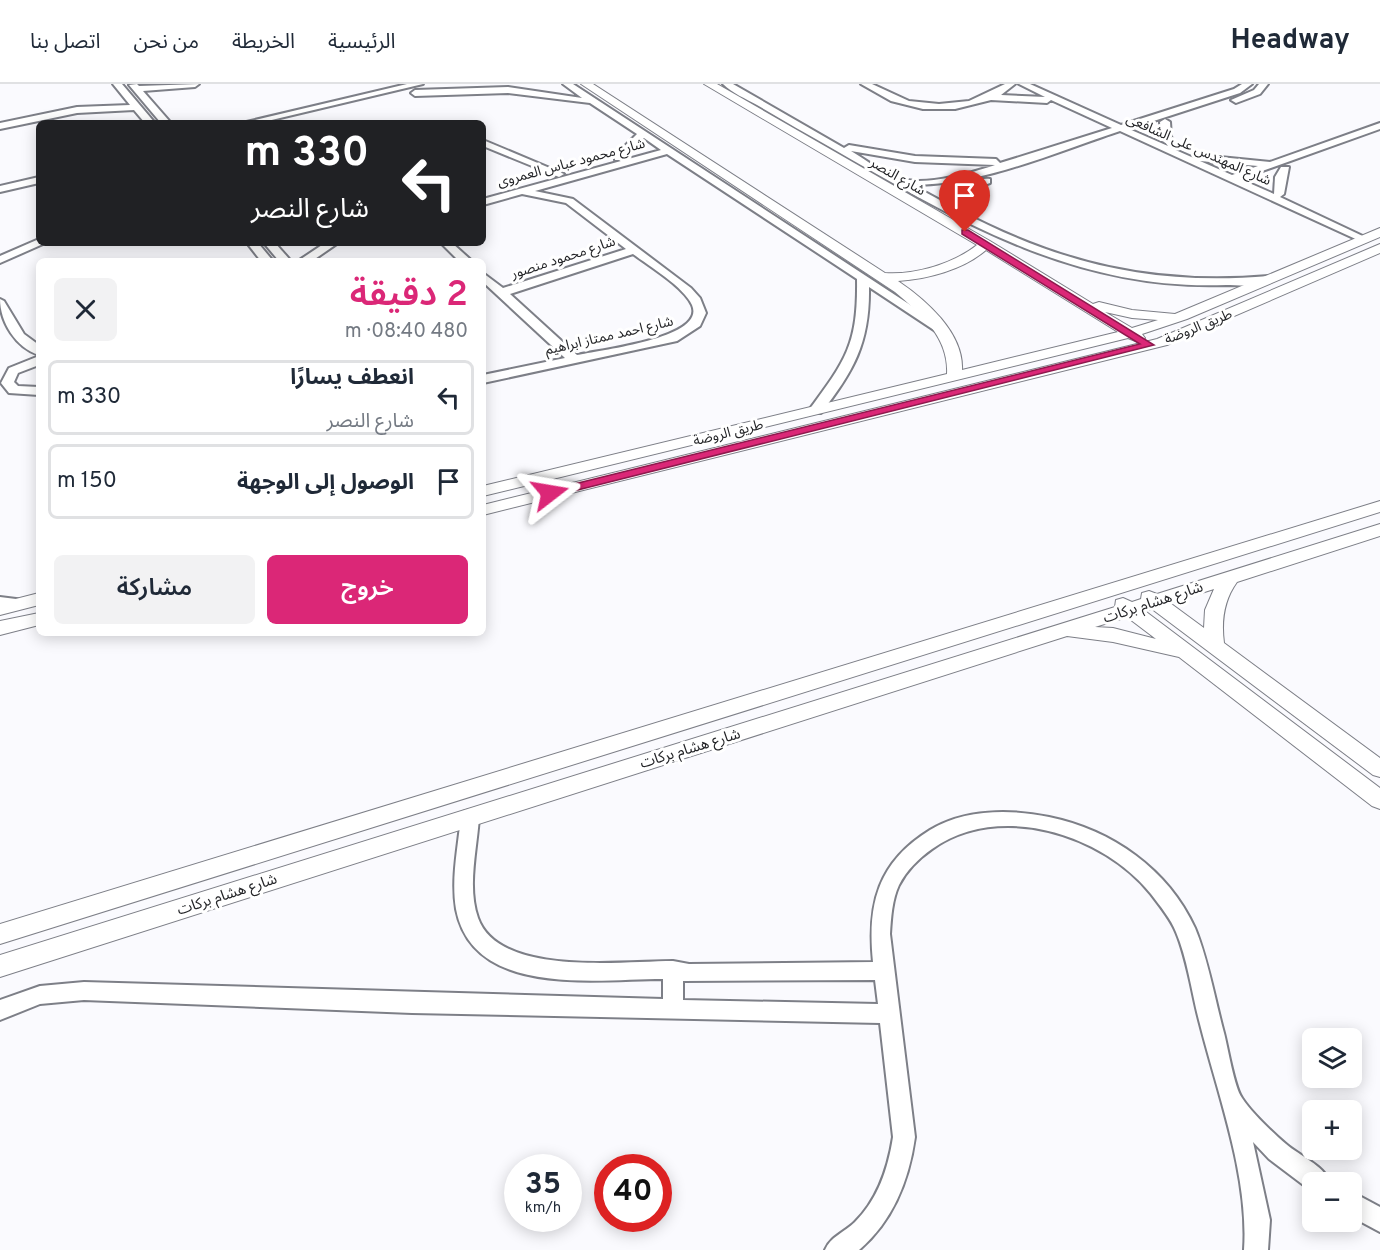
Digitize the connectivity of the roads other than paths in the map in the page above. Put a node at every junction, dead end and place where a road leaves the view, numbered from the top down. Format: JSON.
{"nodes":[{"id":1,"x":195,"y":84,"type":"edge"},
{"id":2,"x":454,"y":84,"type":"edge"},
{"id":3,"x":567,"y":84,"type":"edge"},
{"id":4,"x":709,"y":84,"type":"edge"},
{"id":5,"x":727,"y":84,"type":"edge"},
{"id":6,"x":865,"y":84,"type":"edge"},
{"id":7,"x":1011,"y":84,"type":"edge"},
{"id":8,"x":1023,"y":84,"type":"edge"},
{"id":9,"x":1037,"y":84,"type":"edge"},
{"id":10,"x":1248,"y":84,"type":"edge"},
{"id":11,"x":1264,"y":84,"type":"edge"},
{"id":12,"x":134,"y":87,"type":"edge"},
{"id":13,"x":416,"y":87,"type":"edge"},
{"id":14,"x":117,"y":92,"type":"edge"},
{"id":15,"x":592,"y":94,"type":"edge"},
{"id":16,"x":991,"y":97,"type":"junction"},
{"id":17,"x":156,"y":100,"type":"junction"},
{"id":18,"x":1059,"y":100,"type":"junction"},
{"id":19,"x":750,"y":102,"type":"junction"},
{"id":20,"x":136,"y":107,"type":"junction"},
{"id":21,"x":77,"y":110,"type":"junction"},
{"id":22,"x":1096,"y":114,"type":"junction"},
{"id":23,"x":1162,"y":119,"type":"junction"},
{"id":24,"x":147,"y":120,"type":"edge"},
{"id":25,"x":165,"y":120,"type":"edge"},
{"id":26,"x":261,"y":120,"type":"edge"},
{"id":27,"x":297,"y":120,"type":"edge"},
{"id":28,"x":0,"y":126,"type":"edge"},
{"id":29,"x":1380,"y":126,"type":"edge"},
{"id":30,"x":1130,"y":129,"type":"junction"},
{"id":31,"x":642,"y":134,"type":"junction"},
{"id":32,"x":1380,"y":135,"type":"edge"},
{"id":33,"x":1096,"y":136,"type":"junction"},
{"id":34,"x":1111,"y":140,"type":"junction"},
{"id":35,"x":826,"y":141,"type":"junction"},
{"id":36,"x":1151,"y":142,"type":"junction"},
{"id":37,"x":486,"y":144,"type":"edge"},
{"id":38,"x":1172,"y":145,"type":"junction"},
{"id":39,"x":664,"y":148,"type":"junction"},
{"id":40,"x":1200,"y":158,"type":"junction"},
{"id":41,"x":621,"y":160,"type":"junction"},
{"id":42,"x":1015,"y":162,"type":"junction"},
{"id":43,"x":1273,"y":164,"type":"junction"},
{"id":44,"x":690,"y":165,"type":"junction"},
{"id":45,"x":1285,"y":169,"type":"junction"},
{"id":46,"x":36,"y":172,"type":"edge"},
{"id":47,"x":558,"y":174,"type":"junction"},
{"id":48,"x":521,"y":177,"type":"junction"},
{"id":49,"x":573,"y":177,"type":"junction"},
{"id":50,"x":0,"y":179,"type":"edge"},
{"id":51,"x":895,"y":180,"type":"junction"},
{"id":52,"x":1242,"y":180,"type":"junction"},
{"id":53,"x":36,"y":181,"type":"edge"},
{"id":54,"x":0,"y":189,"type":"edge"},
{"id":55,"x":486,"y":193,"type":"edge"},
{"id":56,"x":1279,"y":194,"type":"junction"},
{"id":57,"x":486,"y":200,"type":"edge"},
{"id":58,"x":569,"y":201,"type":"junction"},
{"id":59,"x":773,"y":206,"type":"junction"},
{"id":60,"x":759,"y":210,"type":"junction"},
{"id":61,"x":952,"y":216,"type":"junction"},
{"id":62,"x":1374,"y":239,"type":"edge"},
{"id":63,"x":36,"y":243,"type":"edge"},
{"id":64,"x":985,"y":244,"type":"junction"},
{"id":65,"x":254,"y":246,"type":"edge"},
{"id":66,"x":272,"y":246,"type":"edge"},
{"id":67,"x":327,"y":246,"type":"edge"},
{"id":68,"x":449,"y":246,"type":"edge"},
{"id":69,"x":635,"y":250,"type":"junction"},
{"id":70,"x":264,"y":258,"type":"edge"},
{"id":71,"x":282,"y":258,"type":"edge"},
{"id":72,"x":309,"y":258,"type":"edge"},
{"id":73,"x":463,"y":258,"type":"edge"},
{"id":74,"x":0,"y":260,"type":"edge"},
{"id":75,"x":883,"y":276,"type":"junction"},
{"id":76,"x":486,"y":279,"type":"edge"},
{"id":77,"x":863,"y":279,"type":"junction"},
{"id":78,"x":1269,"y":279,"type":"junction"},
{"id":79,"x":1064,"y":292,"type":"junction"},
{"id":80,"x":501,"y":293,"type":"junction"},
{"id":81,"x":0,"y":303,"type":"edge"},
{"id":82,"x":1182,"y":316,"type":"junction"},
{"id":83,"x":941,"y":329,"type":"junction"},
{"id":84,"x":1131,"y":333,"type":"junction"},
{"id":85,"x":19,"y":336,"type":"junction"},
{"id":86,"x":1149,"y":345,"type":"junction"},
{"id":87,"x":36,"y":349,"type":"edge"},
{"id":88,"x":574,"y":359,"type":"junction"},
{"id":89,"x":1022,"y":360,"type":"junction"},
{"id":90,"x":36,"y":361,"type":"edge"},
{"id":91,"x":9,"y":373,"type":"edge"},
{"id":92,"x":1037,"y":373,"type":"junction"},
{"id":93,"x":954,"y":376,"type":"junction"},
{"id":94,"x":486,"y":378,"type":"edge"},
{"id":95,"x":12,"y":391,"type":"edge"},
{"id":96,"x":36,"y":391,"type":"edge"},
{"id":97,"x":36,"y":401,"type":"edge"},
{"id":98,"x":816,"y":410,"type":"junction"},
{"id":99,"x":486,"y":490,"type":"edge"},
{"id":100,"x":486,"y":506,"type":"edge"},
{"id":101,"x":1380,"y":506,"type":"edge"},
{"id":102,"x":1380,"y":530,"type":"edge"},
{"id":103,"x":1231,"y":577,"type":"junction"},
{"id":104,"x":1131,"y":584,"type":"junction"},
{"id":105,"x":1106,"y":591,"type":"junction"},
{"id":106,"x":36,"y":600,"type":"edge"},
{"id":107,"x":1155,"y":601,"type":"junction"},
{"id":108,"x":6,"y":605,"type":"edge"},
{"id":109,"x":1130,"y":609,"type":"junction"},
{"id":110,"x":36,"y":620,"type":"edge"},
{"id":111,"x":0,"y":628,"type":"edge"},
{"id":112,"x":1062,"y":631,"type":"junction"},
{"id":113,"x":1215,"y":646,"type":"junction"},
{"id":114,"x":1192,"y":656,"type":"junction"},
{"id":115,"x":583,"y":753,"type":"junction"},
{"id":116,"x":1380,"y":769,"type":"edge"},
{"id":117,"x":594,"y":778,"type":"junction"},
{"id":118,"x":1380,"y":800,"type":"edge"},
{"id":119,"x":470,"y":817,"type":"junction"},
{"id":120,"x":0,"y":934,"type":"edge"},
{"id":121,"x":0,"y":966,"type":"edge"},
{"id":122,"x":673,"y":970,"type":"junction"},
{"id":123,"x":884,"y":970,"type":"junction"},
{"id":124,"x":673,"y":1008,"type":"junction"},
{"id":125,"x":0,"y":1010,"type":"edge"},
{"id":126,"x":889,"y":1014,"type":"junction"},
{"id":127,"x":1232,"y":1104,"type":"junction"},
{"id":128,"x":1305,"y":1172,"type":"edge"},
{"id":129,"x":1362,"y":1210,"type":"edge"},
{"id":130,"x":1380,"y":1220,"type":"edge"},
{"id":131,"x":837,"y":1250,"type":"edge"},
{"id":132,"x":1256,"y":1250,"type":"edge"}],
"edges":[{"from":1,"to":12,"type":"street"},
{"from":1,"to":17,"type":"street"},
{"from":2,"to":13,"type":"street"},
{"from":3,"to":15,"type":"street"},
{"from":4,"to":19,"type":"street","name":"شارع النصر"},
{"from":5,"to":19,"type":"street"},
{"from":6,"to":16,"type":"street"},
{"from":7,"to":16,"type":"street"},
{"from":8,"to":18,"type":"street","name":"شارع المهندس على الشافعى"},
{"from":9,"to":22,"type":"street","name":"شارع المهندس على الشافعى"},
{"from":10,"to":23,"type":"street"},
{"from":11,"to":23,"type":"street"},
{"from":12,"to":17,"type":"street"},
{"from":13,"to":15,"type":"street"},
{"from":13,"to":26,"type":"street"},
{"from":13,"to":27,"type":"street"},
{"from":14,"to":20,"type":"street"},
{"from":14,"to":21,"type":"street"},
{"from":15,"to":31,"type":"street"},
{"from":15,"to":59,"type":"street"},
{"from":16,"to":18,"type":"street"},
{"from":17,"to":25,"type":"street"},
{"from":18,"to":22,"type":"street","name":"شارع المهندس على الشافعى"},
{"from":19,"to":35,"type":"street"},
{"from":19,"to":61,"type":"street","name":"شارع النصر"},
{"from":20,"to":21,"type":"street"},
{"from":20,"to":24,"type":"street"},
{"from":21,"to":28,"type":"street"},
{"from":22,"to":23,"type":"street"},
{"from":22,"to":30,"type":"street","name":"شارع المهندس على الشافعى"},
{"from":22,"to":33,"type":"street"},
{"from":23,"to":30,"type":"street"},
{"from":23,"to":38,"type":"street"},
{"from":29,"to":43,"type":"street"},
{"from":30,"to":33,"type":"street"},
{"from":30,"to":34,"type":"street"},
{"from":30,"to":36,"type":"street","name":"شارع المهندس على الشافعى"},
{"from":30,"to":38,"type":"street","name":"شارع المهندس على الشافعى"},
{"from":31,"to":39,"type":"street"},
{"from":31,"to":41,"type":"street"},
{"from":32,"to":45,"type":"street"},
{"from":33,"to":42,"type":"street"},
{"from":34,"to":36,"type":"street"},
{"from":34,"to":61,"type":"street"},
{"from":35,"to":42,"type":"street"},
{"from":35,"to":51,"type":"street"},
{"from":36,"to":52,"type":"street","name":"شارع المهندس على الشافعى"},
{"from":37,"to":48,"type":"street"},
{"from":38,"to":40,"type":"street","name":"شارع المهندس على الشافعى"},
{"from":39,"to":41,"type":"street","name":"شارع محمود عباس العمروى"},
{"from":39,"to":44,"type":"street"},
{"from":40,"to":43,"type":"street"},
{"from":40,"to":52,"type":"street","name":"شارع المهندس على الشافعى"},
{"from":41,"to":44,"type":"street"},
{"from":41,"to":47,"type":"street","name":"شارع محمود عباس العمروى"},
{"from":41,"to":49,"type":"street","name":"شارع محمود عباس العمروى"},
{"from":42,"to":51,"type":"street"},
{"from":43,"to":52,"type":"street"},
{"from":44,"to":60,"type":"street"},
{"from":45,"to":52,"type":"street"},
{"from":45,"to":56,"type":"street"},
{"from":46,"to":50,"type":"street"},
{"from":47,"to":48,"type":"street","name":"شارع محمود عباس العمروى"},
{"from":47,"to":48,"type":"street"},
{"from":48,"to":49,"type":"street","name":"شارع محمود عباس العمروى"},
{"from":48,"to":55,"type":"street","name":"شارع محمود عباس العمروى"},
{"from":48,"to":57,"type":"street","name":"شارع محمود عباس العمروى"},
{"from":48,"to":58,"type":"street","name":"شارع احمد ممتاز ابراهيم"},
{"from":49,"to":58,"type":"street"},
{"from":51,"to":61,"type":"street"},
{"from":52,"to":56,"type":"street","name":"شارع المهندس على الشافعى"},
{"from":52,"to":62,"type":"street","name":"شارع المهندس على الشافعى"},
{"from":53,"to":54,"type":"street"},
{"from":56,"to":62,"type":"street","name":"شارع المهندس على الشافعى"},
{"from":58,"to":69,"type":"street","name":"شارع احمد ممتاز ابراهيم"},
{"from":59,"to":60,"type":"street"},
{"from":59,"to":75,"type":"street"},
{"from":60,"to":77,"type":"street"},
{"from":61,"to":64,"type":"street","name":"شارع النصر"},
{"from":61,"to":78,"type":"street"},
{"from":62,"to":78,"type":"street","name":"طريق الروضة"},
{"from":62,"to":86,"type":"street","name":"طريق الروضة"},
{"from":63,"to":74,"type":"street"},
{"from":64,"to":75,"type":"street"},
{"from":64,"to":79,"type":"street","name":"شارع النصر"},
{"from":65,"to":70,"type":"street"},
{"from":66,"to":71,"type":"street"},
{"from":67,"to":72,"type":"street"},
{"from":68,"to":73,"type":"street"},
{"from":69,"to":80,"type":"street","name":"شارع محمود منصور"},
{"from":69,"to":88,"type":"street","name":"شارع احمد ممتاز ابراهيم"},
{"from":75,"to":83,"type":"street"},
{"from":76,"to":80,"type":"street"},
{"from":77,"to":83,"type":"street"},
{"from":77,"to":98,"type":"street"},
{"from":78,"to":82,"type":"street","name":"طريق الروضة"},
{"from":79,"to":82,"type":"street"},
{"from":79,"to":84,"type":"street","name":"شارع النصر"},
{"from":80,"to":88,"type":"street"},
{"from":81,"to":85,"type":"street"},
{"from":82,"to":84,"type":"street","name":"طريق الروضة"},
{"from":83,"to":93,"type":"street"},
{"from":84,"to":86,"type":"street","name":"شارع النصر"},
{"from":84,"to":89,"type":"street","name":"طريق الروضة"},
{"from":85,"to":87,"type":"street"},
{"from":85,"to":91,"type":"street"},
{"from":86,"to":92,"type":"street","name":"طريق الروضة"},
{"from":88,"to":94,"type":"street","name":"شارع احمد ممتاز ابراهيم"},
{"from":89,"to":92,"type":"street"},
{"from":89,"to":93,"type":"street","name":"طريق الروضة"},
{"from":90,"to":91,"type":"street"},
{"from":91,"to":95,"type":"street"},
{"from":92,"to":100,"type":"street","name":"طريق الروضة"},
{"from":93,"to":98,"type":"street","name":"طريق الروضة"},
{"from":95,"to":96,"type":"street"},
{"from":95,"to":97,"type":"street"},
{"from":98,"to":99,"type":"street","name":"طريق الروضة"},
{"from":101,"to":104,"type":"street","name":"شارع هشام بركات"},
{"from":102,"to":103,"type":"street","name":"شارع هشام بركات"},
{"from":103,"to":107,"type":"street","name":"شارع هشام بركات"},
{"from":103,"to":113,"type":"street"},
{"from":104,"to":105,"type":"street","name":"شارع هشام بركات"},
{"from":104,"to":107,"type":"street"},
{"from":105,"to":109,"type":"street"},
{"from":105,"to":115,"type":"street","name":"شارع هشام بركات"},
{"from":106,"to":108,"type":"street"},
{"from":107,"to":109,"type":"street","name":"شارع هشام بركات"},
{"from":107,"to":113,"type":"street"},
{"from":109,"to":112,"type":"street","name":"شارع هشام بركات"},
{"from":109,"to":114,"type":"street"},
{"from":110,"to":111,"type":"street"},
{"from":112,"to":114,"type":"street"},
{"from":112,"to":117,"type":"street","name":"شارع هشام بركات"},
{"from":113,"to":116,"type":"street"},
{"from":114,"to":118,"type":"street"},
{"from":115,"to":117,"type":"street"},
{"from":115,"to":120,"type":"street","name":"شارع هشام بركات"},
{"from":117,"to":119,"type":"street","name":"شارع هشام بركات"},
{"from":119,"to":121,"type":"street","name":"شارع هشام بركات"},
{"from":119,"to":122,"type":"street"},
{"from":122,"to":123,"type":"street"},
{"from":122,"to":124,"type":"street"},
{"from":123,"to":126,"type":"street"},
{"from":123,"to":127,"type":"street"},
{"from":124,"to":125,"type":"street"},
{"from":124,"to":126,"type":"street"},
{"from":126,"to":131,"type":"street"},
{"from":127,"to":128,"type":"street"},
{"from":127,"to":132,"type":"street"},
{"from":129,"to":130,"type":"street"}]}
